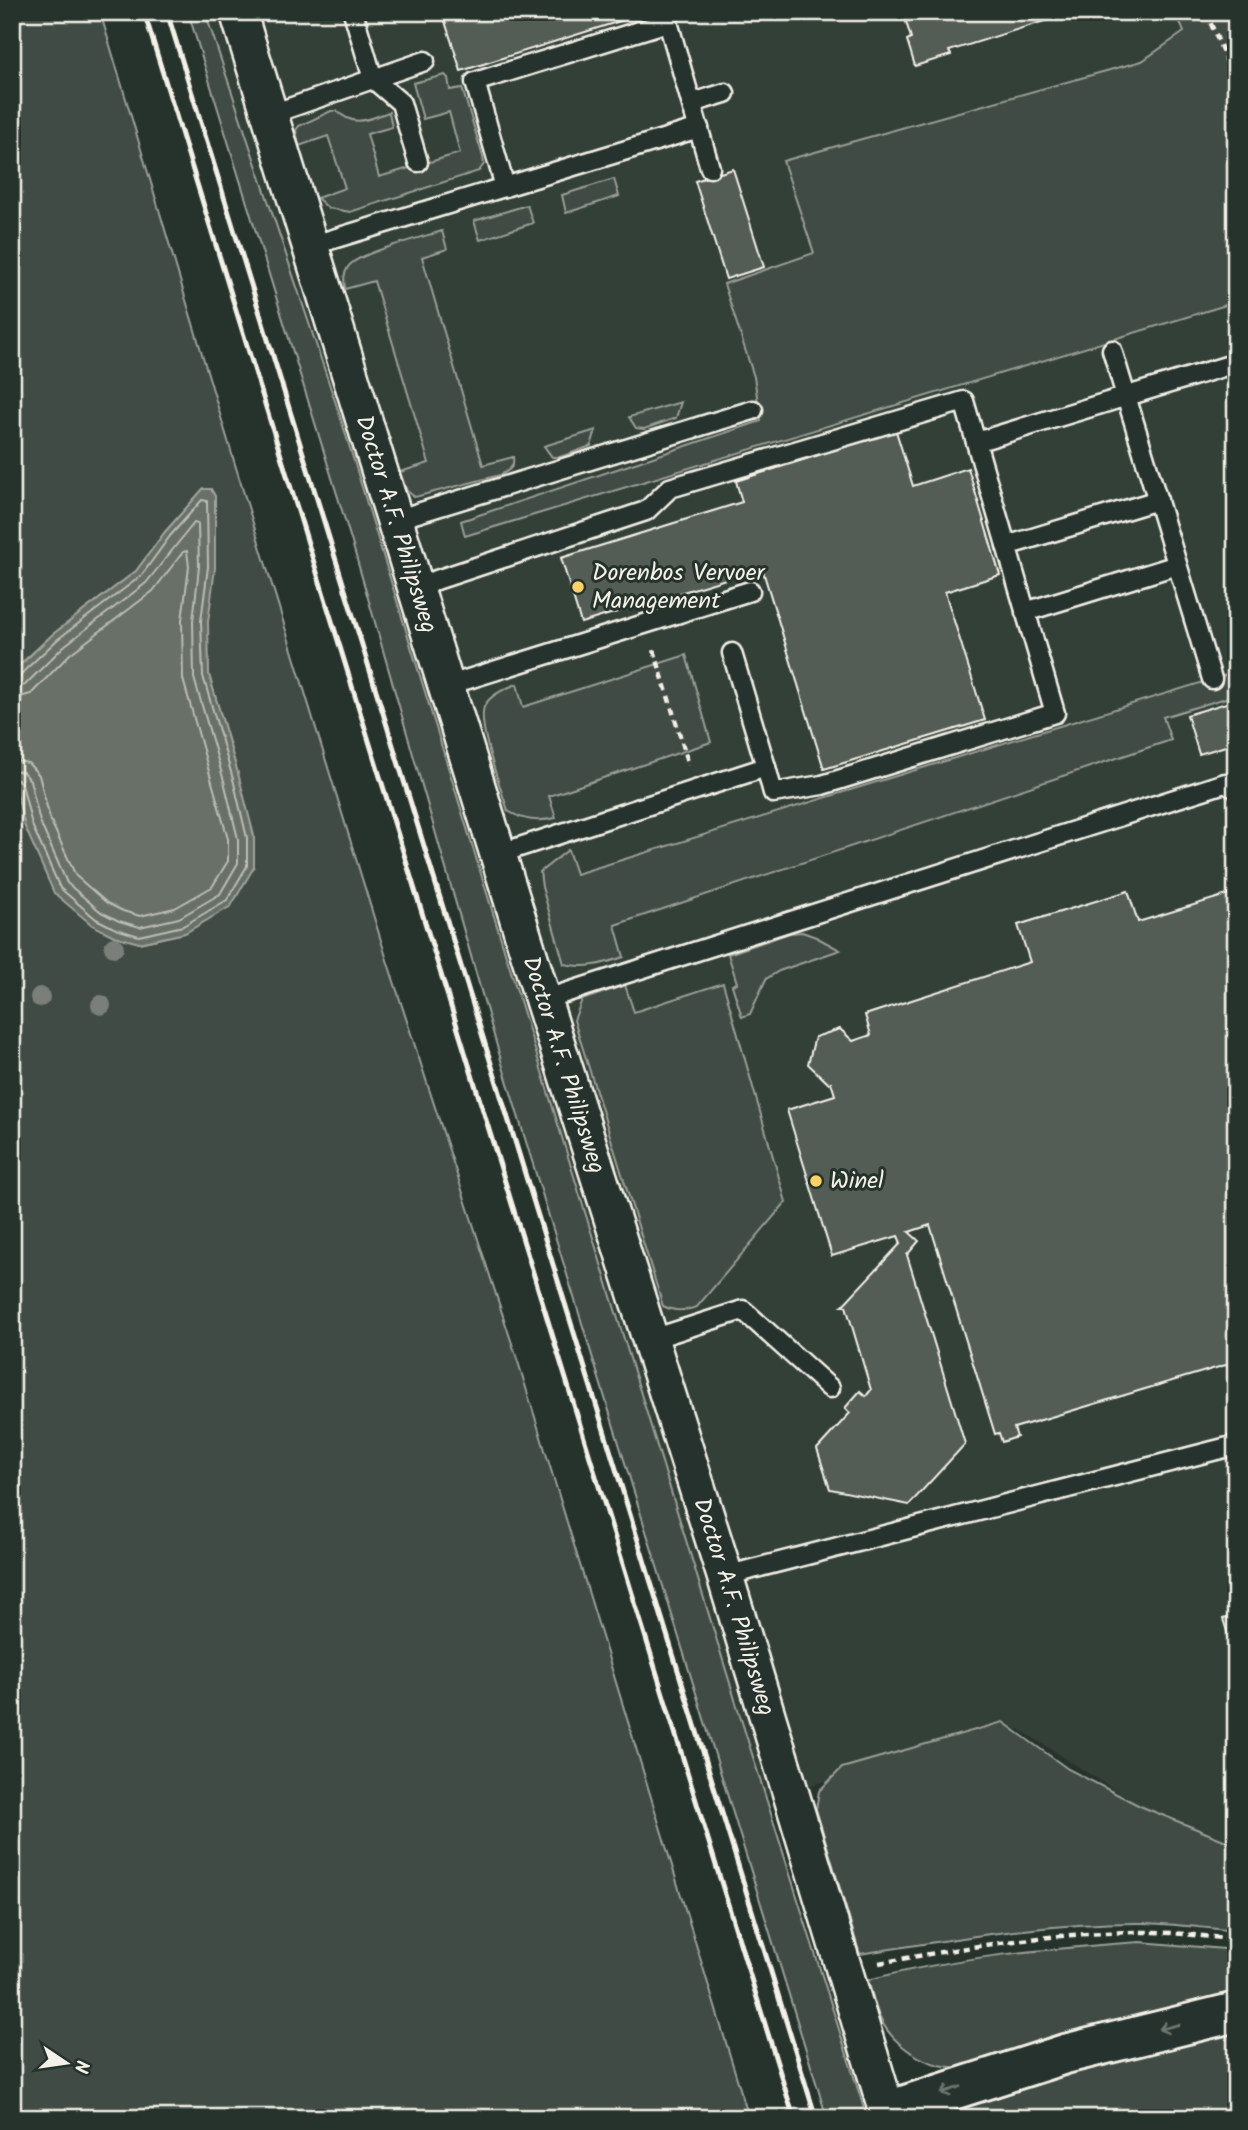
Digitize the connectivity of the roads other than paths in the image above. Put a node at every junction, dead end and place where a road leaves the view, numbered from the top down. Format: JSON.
{"nodes":[{"id":1,"x":238,"y":12,"type":"edge"},
{"id":2,"x":353,"y":12,"type":"edge"},
{"id":3,"x":425,"y":61,"type":"dead end"},
{"id":4,"x":373,"y":79,"type":"junction"},
{"id":5,"x":724,"y":93,"type":"dead end"},
{"id":6,"x":692,"y":103,"type":"junction"},
{"id":7,"x":269,"y":115,"type":"junction"},
{"id":8,"x":699,"y":128,"type":"junction"},
{"id":9,"x":418,"y":162,"type":"dead end"},
{"id":10,"x":710,"y":168,"type":"dead end"},
{"id":11,"x":505,"y":187,"type":"junction"},
{"id":12,"x":310,"y":246,"type":"junction"},
{"id":13,"x":1112,"y":350,"type":"dead end"},
{"id":14,"x":1236,"y":363,"type":"edge"},
{"id":15,"x":1126,"y":396,"type":"junction"},
{"id":16,"x":753,"y":410,"type":"dead end"},
{"id":17,"x":976,"y":442,"type":"junction"},
{"id":18,"x":1158,"y":500,"type":"junction"},
{"id":19,"x":395,"y":520,"type":"junction"},
{"id":20,"x":1006,"y":546,"type":"junction"},
{"id":21,"x":1177,"y":565,"type":"junction"},
{"id":22,"x":415,"y":587,"type":"junction"},
{"id":23,"x":750,"y":591,"type":"dead end"},
{"id":24,"x":1025,"y":612,"type":"junction"},
{"id":25,"x":732,"y":653,"type":"dead end"},
{"id":26,"x":1212,"y":680,"type":"dead end"},
{"id":27,"x":446,"y":687,"type":"junction"},
{"id":28,"x":766,"y":767,"type":"junction"},
{"id":29,"x":1236,"y":789,"type":"edge"},
{"id":30,"x":498,"y":854,"type":"junction"},
{"id":31,"x":543,"y":1000,"type":"junction"},
{"id":32,"x":649,"y":1340,"type":"junction"},
{"id":33,"x":830,"y":1388,"type":"dead end"},
{"id":34,"x":1236,"y":1445,"type":"edge"},
{"id":35,"x":725,"y":1576,"type":"junction"},
{"id":36,"x":1236,"y":2012,"type":"edge"},
{"id":37,"x":888,"y":2114,"type":"edge"}],
"edges":[{"from":1,"to":7,"type":"street","name":"Doctor A.F. Philipsweg"},
{"from":2,"to":4,"type":"lane"},
{"from":3,"to":4,"type":"lane"},
{"from":4,"to":7,"type":"lane"},
{"from":4,"to":9,"type":"lane"},
{"from":5,"to":6,"type":"lane"},
{"from":6,"to":8,"type":"lane"},
{"from":6,"to":11,"type":"lane"},
{"from":7,"to":12,"type":"street","name":"Doctor A.F. Philipsweg"},
{"from":8,"to":10,"type":"lane"},
{"from":8,"to":11,"type":"lane"},
{"from":11,"to":12,"type":"lane"},
{"from":12,"to":19,"type":"street","name":"Doctor A.F. Philipsweg"},
{"from":13,"to":15,"type":"lane"},
{"from":14,"to":15,"type":"lane"},
{"from":15,"to":17,"type":"lane"},
{"from":15,"to":18,"type":"lane"},
{"from":16,"to":19,"type":"lane"},
{"from":17,"to":20,"type":"lane"},
{"from":17,"to":22,"type":"lane"},
{"from":18,"to":20,"type":"lane"},
{"from":18,"to":21,"type":"lane"},
{"from":19,"to":22,"type":"street","name":"Doctor A.F. Philipsweg"},
{"from":20,"to":24,"type":"lane"},
{"from":21,"to":24,"type":"lane"},
{"from":21,"to":26,"type":"lane"},
{"from":22,"to":27,"type":"street","name":"Doctor A.F. Philipsweg"},
{"from":23,"to":27,"type":"lane"},
{"from":24,"to":28,"type":"lane"},
{"from":25,"to":28,"type":"lane"},
{"from":27,"to":30,"type":"street","name":"Doctor A.F. Philipsweg"},
{"from":28,"to":30,"type":"lane"},
{"from":29,"to":31,"type":"lane"},
{"from":30,"to":31,"type":"street","name":"Doctor A.F. Philipsweg"},
{"from":31,"to":32,"type":"street","name":"Doctor A.F. Philipsweg"},
{"from":32,"to":33,"type":"lane"},
{"from":32,"to":35,"type":"street","name":"Doctor A.F. Philipsweg"},
{"from":34,"to":35,"type":"lane"},
{"from":35,"to":37,"type":"street","name":"Doctor A.F. Philipsweg"},
{"from":36,"to":37,"type":"main road","one_way":true}]}
